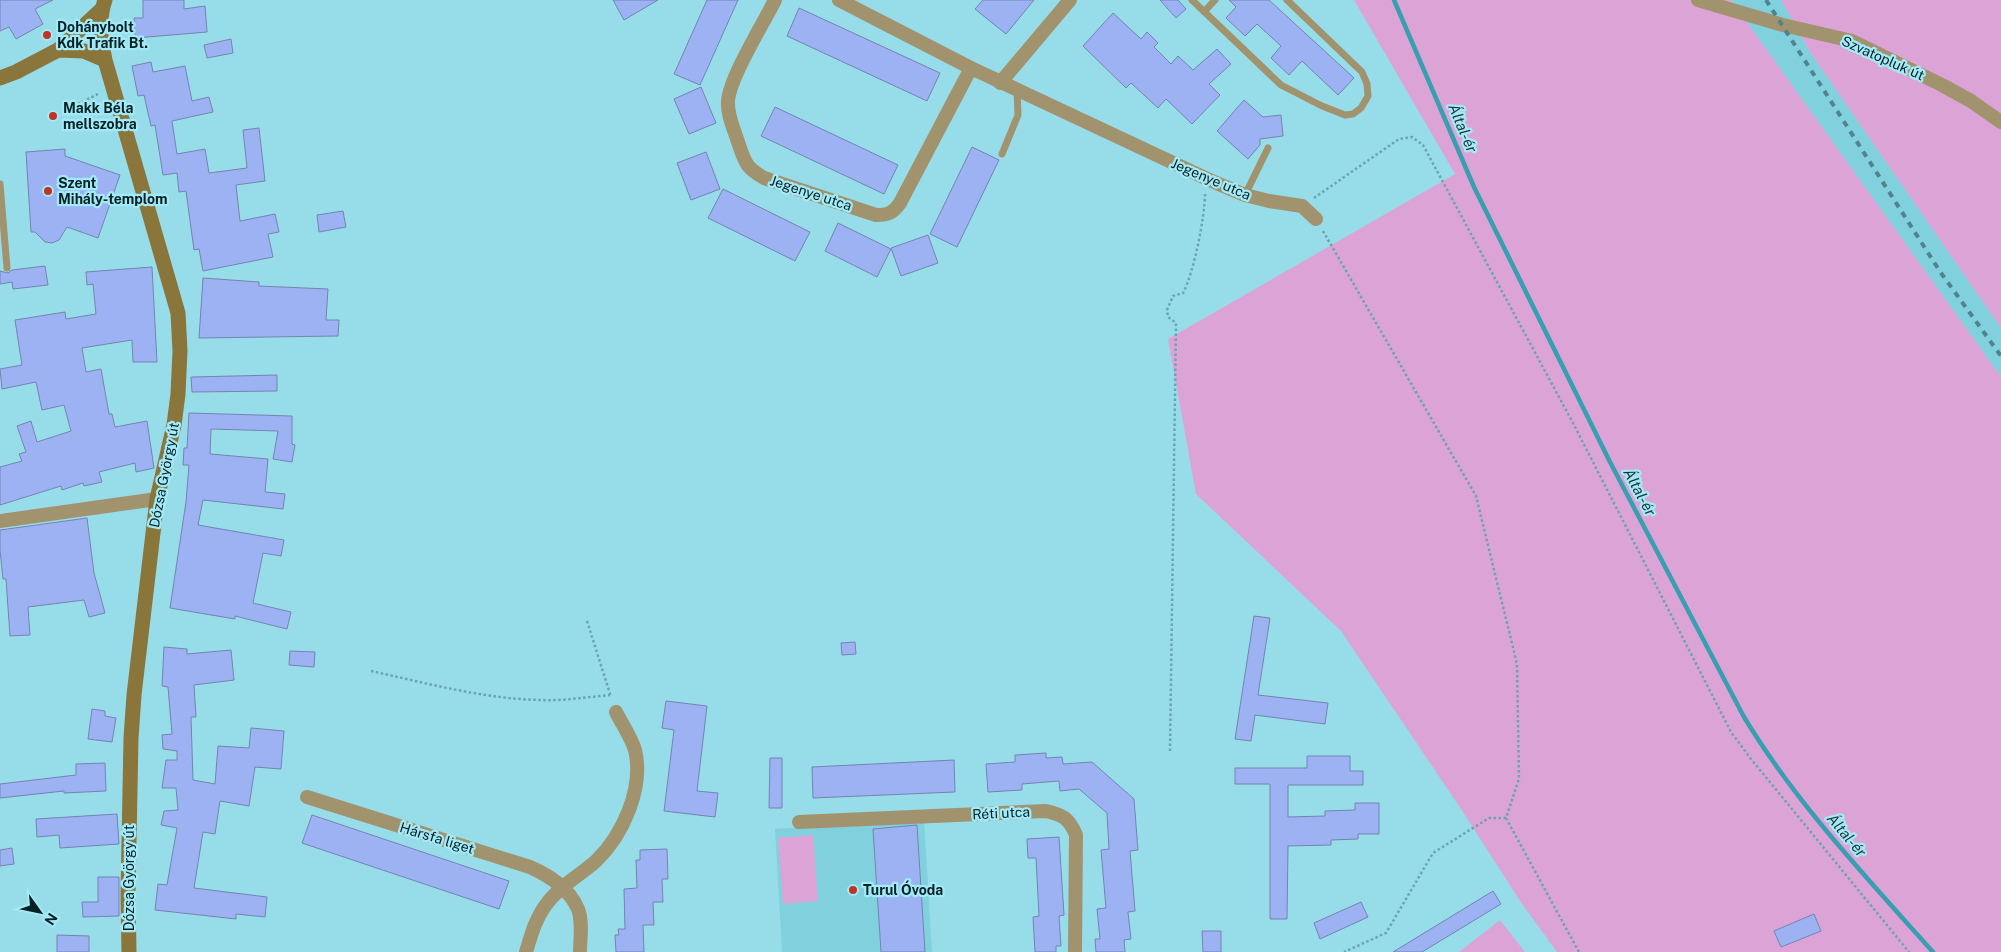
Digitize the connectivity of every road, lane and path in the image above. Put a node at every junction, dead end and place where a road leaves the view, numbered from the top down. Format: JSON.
{"nodes":[{"id":1,"x":775,"y":0,"type":"edge"},
{"id":2,"x":839,"y":0,"type":"edge"},
{"id":3,"x":1070,"y":0,"type":"edge"},
{"id":4,"x":1192,"y":0,"type":"edge"},
{"id":5,"x":1215,"y":0,"type":"edge"},
{"id":6,"x":1287,"y":0,"type":"edge"},
{"id":7,"x":1698,"y":0,"type":"edge"},
{"id":8,"x":103,"y":4,"type":"edge"},
{"id":9,"x":1204,"y":12,"type":"junction"},
{"id":10,"x":58,"y":50,"type":"junction"},
{"id":11,"x":105,"y":60,"type":"junction"},
{"id":12,"x":971,"y":68,"type":"junction"},
{"id":13,"x":0,"y":78,"type":"edge"},
{"id":14,"x":1000,"y":82,"type":"junction"},
{"id":15,"x":1016,"y":90,"type":"junction"},
{"id":16,"x":98,"y":94,"type":"dead end"},
{"id":17,"x":78,"y":104,"type":"dead end"},
{"id":18,"x":2001,"y":122,"type":"edge"},
{"id":19,"x":1268,"y":148,"type":"dead end"},
{"id":20,"x":1002,"y":154,"type":"dead end"},
{"id":21,"x":1203,"y":177,"type":"junction"},
{"id":22,"x":0,"y":184,"type":"edge"},
{"id":23,"x":1245,"y":195,"type":"junction"},
{"id":24,"x":1302,"y":206,"type":"junction"},
{"id":25,"x":1316,"y":219,"type":"joint"},
{"id":26,"x":7,"y":268,"type":"dead end"},
{"id":27,"x":157,"y":499,"type":"junction"},
{"id":28,"x":0,"y":521,"type":"edge"},
{"id":29,"x":587,"y":621,"type":"dead end"},
{"id":30,"x":371,"y":671,"type":"dead end"},
{"id":31,"x":610,"y":695,"type":"junction"},
{"id":32,"x":616,"y":712,"type":"joint"},
{"id":33,"x":1170,"y":751,"type":"dead end"},
{"id":34,"x":307,"y":797,"type":"dead end"},
{"id":35,"x":1506,"y":818,"type":"junction"},
{"id":36,"x":799,"y":822,"type":"dead end"},
{"id":37,"x":563,"y":887,"type":"junction"},
{"id":38,"x":129,"y":952,"type":"edge"},
{"id":39,"x":526,"y":952,"type":"edge"},
{"id":40,"x":580,"y":952,"type":"edge"},
{"id":41,"x":1074,"y":952,"type":"edge"},
{"id":42,"x":1344,"y":952,"type":"edge"},
{"id":43,"x":1579,"y":952,"type":"edge"},
{"id":44,"x":1909,"y":952,"type":"edge"}],
"edges":[{"from":1,"to":12,"type":"street","name":"Jegenye utca"},
{"from":2,"to":12,"type":"street","name":"Jegenye utca"},
{"from":3,"to":14,"type":"street"},
{"from":4,"to":9,"type":"lane"},
{"from":5,"to":9,"type":"lane"},
{"from":6,"to":9,"type":"lane"},
{"from":7,"to":18,"type":"street","name":"Szvatopluk út"},
{"from":8,"to":10,"type":"street"},
{"from":8,"to":11,"type":"street","name":"Dózsa György út"},
{"from":10,"to":11,"type":"street"},
{"from":10,"to":13,"type":"street"},
{"from":11,"to":27,"type":"street","name":"Dózsa György út"},
{"from":12,"to":14,"type":"street","name":"Jegenye utca"},
{"from":14,"to":15,"type":"street","name":"Jegenye utca"},
{"from":15,"to":20,"type":"lane"},
{"from":15,"to":21,"type":"street","name":"Jegenye utca"},
{"from":16,"to":17,"type":"path"},
{"from":19,"to":23,"type":"lane"},
{"from":21,"to":23,"type":"street","name":"Jegenye utca"},
{"from":21,"to":33,"type":"path"},
{"from":22,"to":26,"type":"lane"},
{"from":23,"to":24,"type":"street","name":"Jegenye utca"},
{"from":24,"to":25,"type":"street"},
{"from":24,"to":44,"type":"path"},
{"from":25,"to":35,"type":"path"},
{"from":27,"to":28,"type":"street"},
{"from":27,"to":38,"type":"street","name":"Dózsa György út"},
{"from":29,"to":31,"type":"path"},
{"from":30,"to":31,"type":"path"},
{"from":31,"to":32,"type":"path"},
{"from":32,"to":37,"type":"street"},
{"from":34,"to":37,"type":"street","name":"Hársfa liget"},
{"from":35,"to":42,"type":"path"},
{"from":35,"to":43,"type":"path"},
{"from":36,"to":41,"type":"street","name":"Réti utca"},
{"from":37,"to":39,"type":"street"},
{"from":37,"to":40,"type":"street","name":"Hársfa liget"}]}
